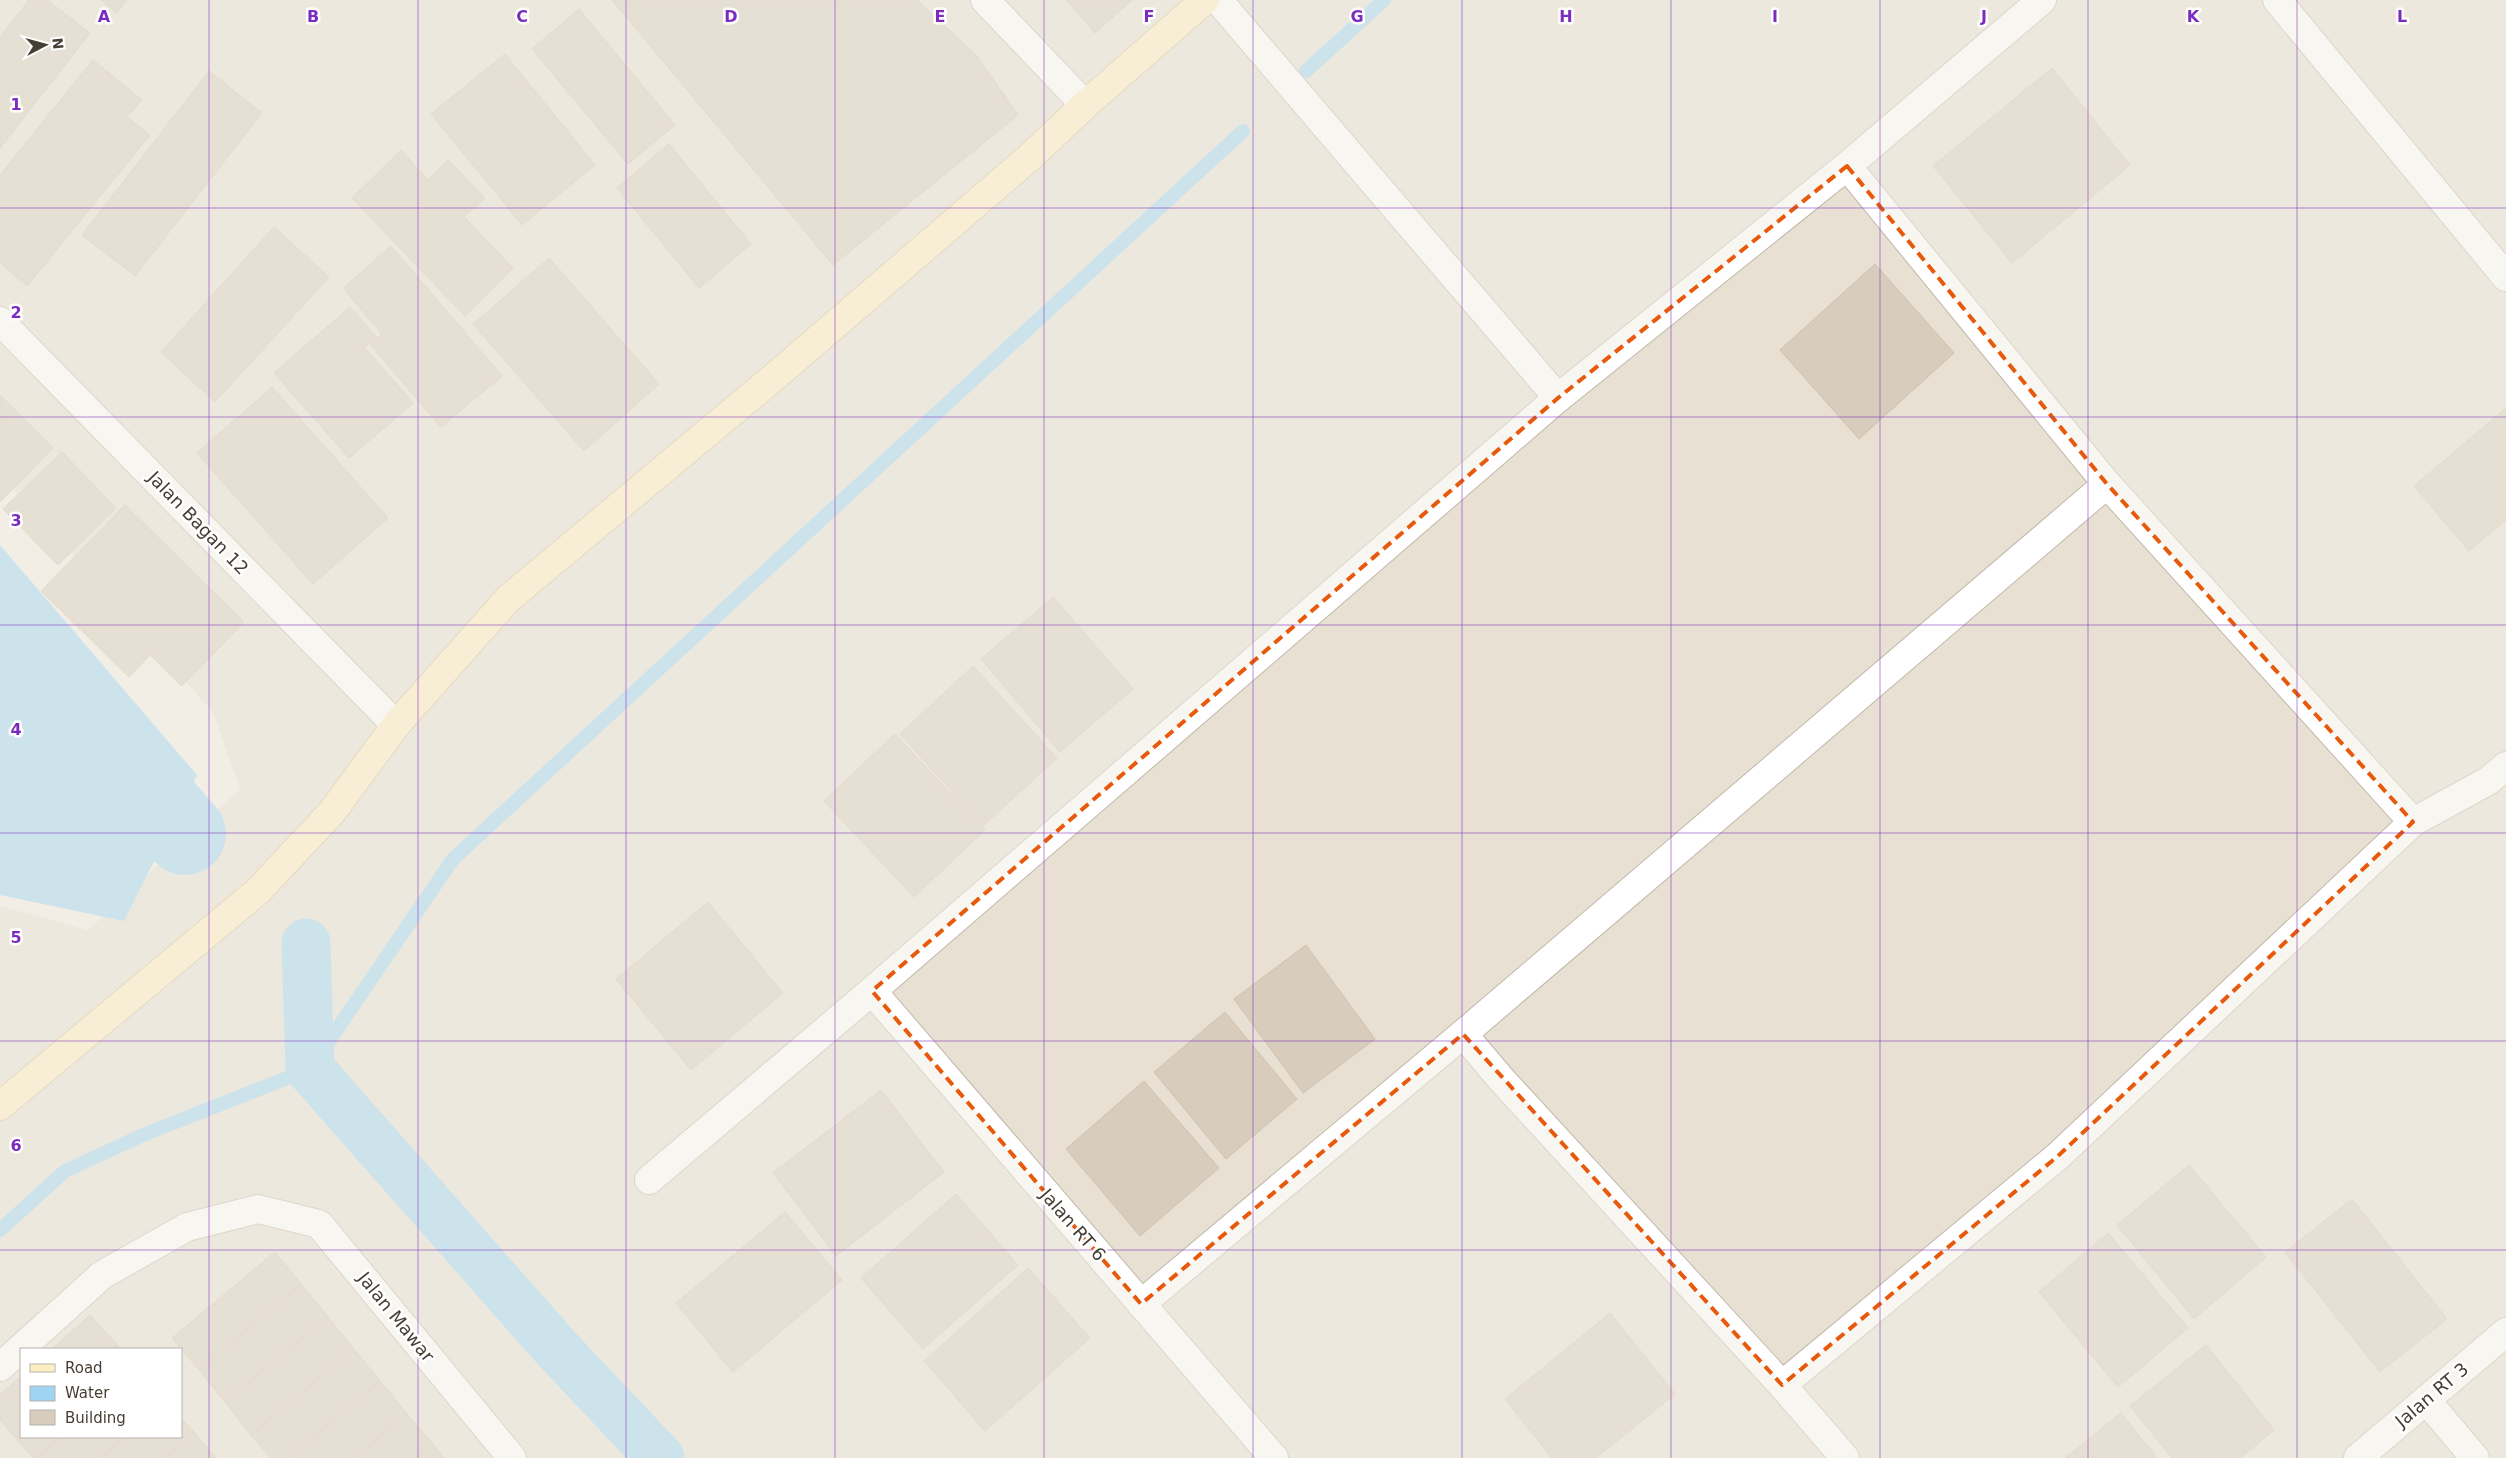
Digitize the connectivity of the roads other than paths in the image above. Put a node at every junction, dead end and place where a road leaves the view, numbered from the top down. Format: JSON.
{"nodes":[{"id":1,"x":985,"y":0,"type":"edge"},
{"id":2,"x":1205,"y":0,"type":"edge"},
{"id":3,"x":1218,"y":0,"type":"edge"},
{"id":4,"x":2042,"y":0,"type":"edge"},
{"id":5,"x":2277,"y":0,"type":"edge"},
{"id":6,"x":1085,"y":105,"type":"junction"},
{"id":7,"x":1847,"y":166,"type":"junction"},
{"id":8,"x":2506,"y":277,"type":"edge"},
{"id":9,"x":0,"y":321,"type":"edge"},
{"id":10,"x":1558,"y":398,"type":"junction"},
{"id":11,"x":2107,"y":484,"type":"junction"},
{"id":12,"x":396,"y":726,"type":"junction"},
{"id":13,"x":2506,"y":766,"type":"edge"},
{"id":14,"x":2413,"y":822,"type":"junction"},
{"id":15,"x":872,"y":991,"type":"junction"},
{"id":16,"x":1463,"y":1034,"type":"junction"},
{"id":17,"x":0,"y":1106,"type":"edge"},
{"id":18,"x":649,"y":1180,"type":"dead end"},
{"id":19,"x":1142,"y":1304,"type":"junction"},
{"id":20,"x":2506,"y":1332,"type":"edge"},
{"id":21,"x":21,"y":1348,"type":"edge"},
{"id":22,"x":20,"y":1349,"type":"edge"},
{"id":23,"x":0,"y":1367,"type":"edge"},
{"id":24,"x":1782,"y":1385,"type":"junction"},
{"id":25,"x":2426,"y":1400,"type":"junction"},
{"id":26,"x":512,"y":1458,"type":"edge"},
{"id":27,"x":1274,"y":1458,"type":"edge"},
{"id":28,"x":1845,"y":1458,"type":"edge"},
{"id":29,"x":2358,"y":1458,"type":"edge"},
{"id":30,"x":2475,"y":1458,"type":"edge"}],
"edges":[{"from":1,"to":6,"type":"street"},
{"from":2,"to":6,"type":"street"},
{"from":3,"to":10,"type":"street"},
{"from":4,"to":7,"type":"street"},
{"from":5,"to":8,"type":"street"},
{"from":6,"to":12,"type":"street"},
{"from":7,"to":10,"type":"street"},
{"from":7,"to":11,"type":"street"},
{"from":9,"to":12,"type":"street","name":"Jalan Bagan 12"},
{"from":10,"to":15,"type":"street"},
{"from":11,"to":14,"type":"street"},
{"from":11,"to":16,"type":"street"},
{"from":12,"to":17,"type":"street"},
{"from":13,"to":14,"type":"street"},
{"from":14,"to":24,"type":"street"},
{"from":15,"to":18,"type":"street"},
{"from":15,"to":19,"type":"street","name":"Jalan RT 6"},
{"from":16,"to":19,"type":"street"},
{"from":16,"to":24,"type":"street"},
{"from":19,"to":27,"type":"street","name":"Jalan RT 6"},
{"from":20,"to":25,"type":"street","name":"Jalan RT 3"},
{"from":21,"to":26,"type":"street","name":"Jalan Mawar"},
{"from":22,"to":23,"type":"street","name":"Jalan Mawar"},
{"from":24,"to":28,"type":"street"},
{"from":25,"to":29,"type":"street","name":"Jalan RT 3"},
{"from":25,"to":30,"type":"street"}]}
